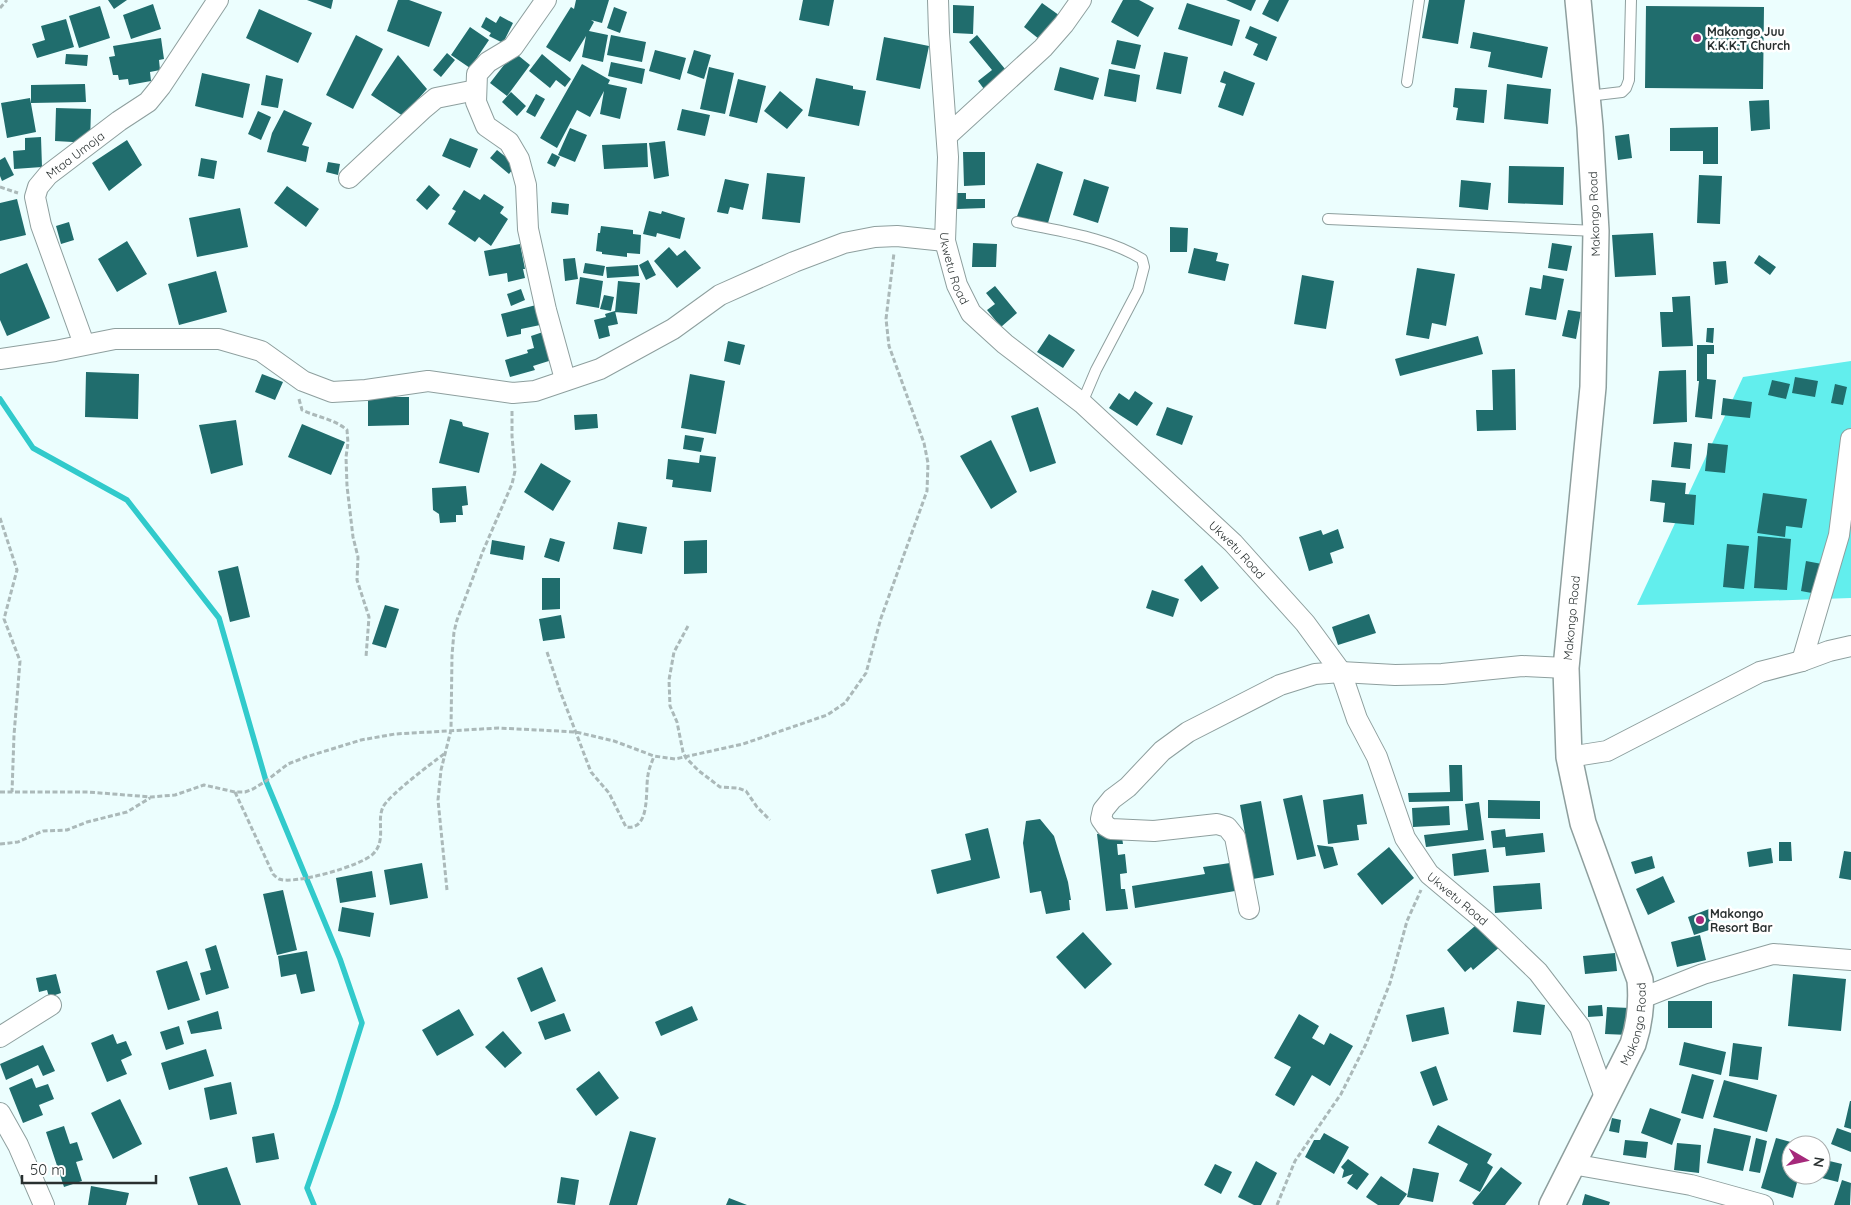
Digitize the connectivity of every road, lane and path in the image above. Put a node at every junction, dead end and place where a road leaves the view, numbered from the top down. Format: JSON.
{"nodes":[{"id":1,"x":7,"y":0,"type":"edge"},
{"id":2,"x":218,"y":0,"type":"edge"},
{"id":3,"x":546,"y":0,"type":"edge"},
{"id":4,"x":938,"y":0,"type":"edge"},
{"id":5,"x":1081,"y":0,"type":"edge"},
{"id":6,"x":1419,"y":0,"type":"edge"},
{"id":7,"x":1578,"y":0,"type":"edge"},
{"id":8,"x":1631,"y":0,"type":"edge"},
{"id":9,"x":0,"y":8,"type":"edge"},
{"id":10,"x":1407,"y":82,"type":"dead end"},
{"id":11,"x":476,"y":90,"type":"junction"},
{"id":12,"x":1587,"y":96,"type":"junction"},
{"id":13,"x":947,"y":136,"type":"junction"},
{"id":14,"x":349,"y":178,"type":"dead end"},
{"id":15,"x":1328,"y":220,"type":"dead end"},
{"id":16,"x":1017,"y":222,"type":"dead end"},
{"id":17,"x":1596,"y":231,"type":"junction"},
{"id":18,"x":896,"y":236,"type":"junction"},
{"id":19,"x":945,"y":242,"type":"junction"},
{"id":20,"x":84,"y":344,"type":"junction"},
{"id":21,"x":0,"y":359,"type":"edge"},
{"id":22,"x":565,"y":379,"type":"junction"},
{"id":23,"x":513,"y":393,"type":"junction"},
{"id":24,"x":299,"y":397,"type":"dead end"},
{"id":25,"x":1082,"y":403,"type":"junction"},
{"id":26,"x":1851,"y":440,"type":"edge"},
{"id":27,"x":0,"y":518,"type":"edge"},
{"id":28,"x":688,"y":626,"type":"dead end"},
{"id":29,"x":1851,"y":646,"type":"edge"},
{"id":30,"x":548,"y":652,"type":"dead end"},
{"id":31,"x":366,"y":657,"type":"dead end"},
{"id":32,"x":1802,"y":660,"type":"junction"},
{"id":33,"x":1566,"y":668,"type":"junction"},
{"id":34,"x":1341,"y":672,"type":"junction"},
{"id":35,"x":451,"y":730,"type":"junction"},
{"id":36,"x":576,"y":732,"type":"junction"},
{"id":37,"x":444,"y":754,"type":"junction"},
{"id":38,"x":654,"y":756,"type":"junction"},
{"id":39,"x":1569,"y":757,"type":"junction"},
{"id":40,"x":686,"y":758,"type":"junction"},
{"id":41,"x":0,"y":792,"type":"edge"},
{"id":42,"x":12,"y":792,"type":"junction"},
{"id":43,"x":234,"y":792,"type":"junction"},
{"id":44,"x":151,"y":797,"type":"junction"},
{"id":45,"x":770,"y":820,"type":"dead end"},
{"id":46,"x":0,"y":844,"type":"edge"},
{"id":47,"x":1429,"y":874,"type":"junction"},
{"id":48,"x":447,"y":890,"type":"dead end"},
{"id":49,"x":1249,"y":909,"type":"dead end"},
{"id":50,"x":1851,"y":960,"type":"edge"},
{"id":51,"x":1642,"y":998,"type":"junction"},
{"id":52,"x":51,"y":1005,"type":"dead end"},
{"id":53,"x":0,"y":1037,"type":"edge"},
{"id":54,"x":1606,"y":1100,"type":"junction"},
{"id":55,"x":0,"y":1113,"type":"edge"},
{"id":56,"x":1572,"y":1164,"type":"junction"},
{"id":57,"x":44,"y":1205,"type":"edge"},
{"id":58,"x":1277,"y":1205,"type":"edge"},
{"id":59,"x":1552,"y":1205,"type":"edge"},
{"id":60,"x":1763,"y":1205,"type":"edge"}],
"edges":[{"from":1,"to":9,"type":"path"},
{"from":2,"to":20,"type":"street","name":"Mtaa Umoja"},
{"from":3,"to":11,"type":"street"},
{"from":4,"to":13,"type":"street","name":"Ukwetu Road"},
{"from":5,"to":13,"type":"street"},
{"from":6,"to":10,"type":"lane"},
{"from":7,"to":12,"type":"street","name":"Makongo Road"},
{"from":8,"to":12,"type":"lane"},
{"from":11,"to":14,"type":"street"},
{"from":11,"to":22,"type":"street"},
{"from":12,"to":17,"type":"street","name":"Makongo Road"},
{"from":13,"to":19,"type":"street","name":"Ukwetu Road"},
{"from":15,"to":17,"type":"lane"},
{"from":16,"to":25,"type":"lane"},
{"from":17,"to":33,"type":"street","name":"Makongo Road"},
{"from":18,"to":19,"type":"street"},
{"from":18,"to":22,"type":"street"},
{"from":18,"to":40,"type":"path"},
{"from":19,"to":25,"type":"street","name":"Ukwetu Road"},
{"from":20,"to":21,"type":"street"},
{"from":20,"to":23,"type":"street"},
{"from":22,"to":23,"type":"street"},
{"from":23,"to":35,"type":"path"},
{"from":24,"to":31,"type":"path"},
{"from":25,"to":34,"type":"street","name":"Ukwetu Road"},
{"from":26,"to":32,"type":"street"},
{"from":27,"to":42,"type":"path"},
{"from":28,"to":40,"type":"path"},
{"from":29,"to":32,"type":"street"},
{"from":30,"to":36,"type":"path"},
{"from":32,"to":39,"type":"street"},
{"from":33,"to":34,"type":"street"},
{"from":33,"to":39,"type":"street","name":"Makongo Road"},
{"from":34,"to":47,"type":"street","name":"Ukwetu Road"},
{"from":34,"to":49,"type":"street"},
{"from":35,"to":36,"type":"path"},
{"from":35,"to":37,"type":"path"},
{"from":35,"to":43,"type":"path"},
{"from":36,"to":38,"type":"path"},
{"from":36,"to":38,"type":"path"},
{"from":37,"to":43,"type":"path"},
{"from":37,"to":48,"type":"path"},
{"from":38,"to":40,"type":"path"},
{"from":39,"to":51,"type":"street","name":"Makongo Road"},
{"from":40,"to":45,"type":"path"},
{"from":41,"to":42,"type":"path"},
{"from":42,"to":44,"type":"path"},
{"from":43,"to":44,"type":"path"},
{"from":44,"to":46,"type":"path"},
{"from":47,"to":54,"type":"street","name":"Ukwetu Road"},
{"from":47,"to":58,"type":"path"},
{"from":50,"to":51,"type":"street"},
{"from":51,"to":54,"type":"street","name":"Makongo Road"},
{"from":52,"to":53,"type":"street"},
{"from":54,"to":56,"type":"street","name":"Makongo Road"},
{"from":55,"to":57,"type":"street"},
{"from":56,"to":59,"type":"street","name":"Makongo Road"},
{"from":56,"to":60,"type":"street"}]}
